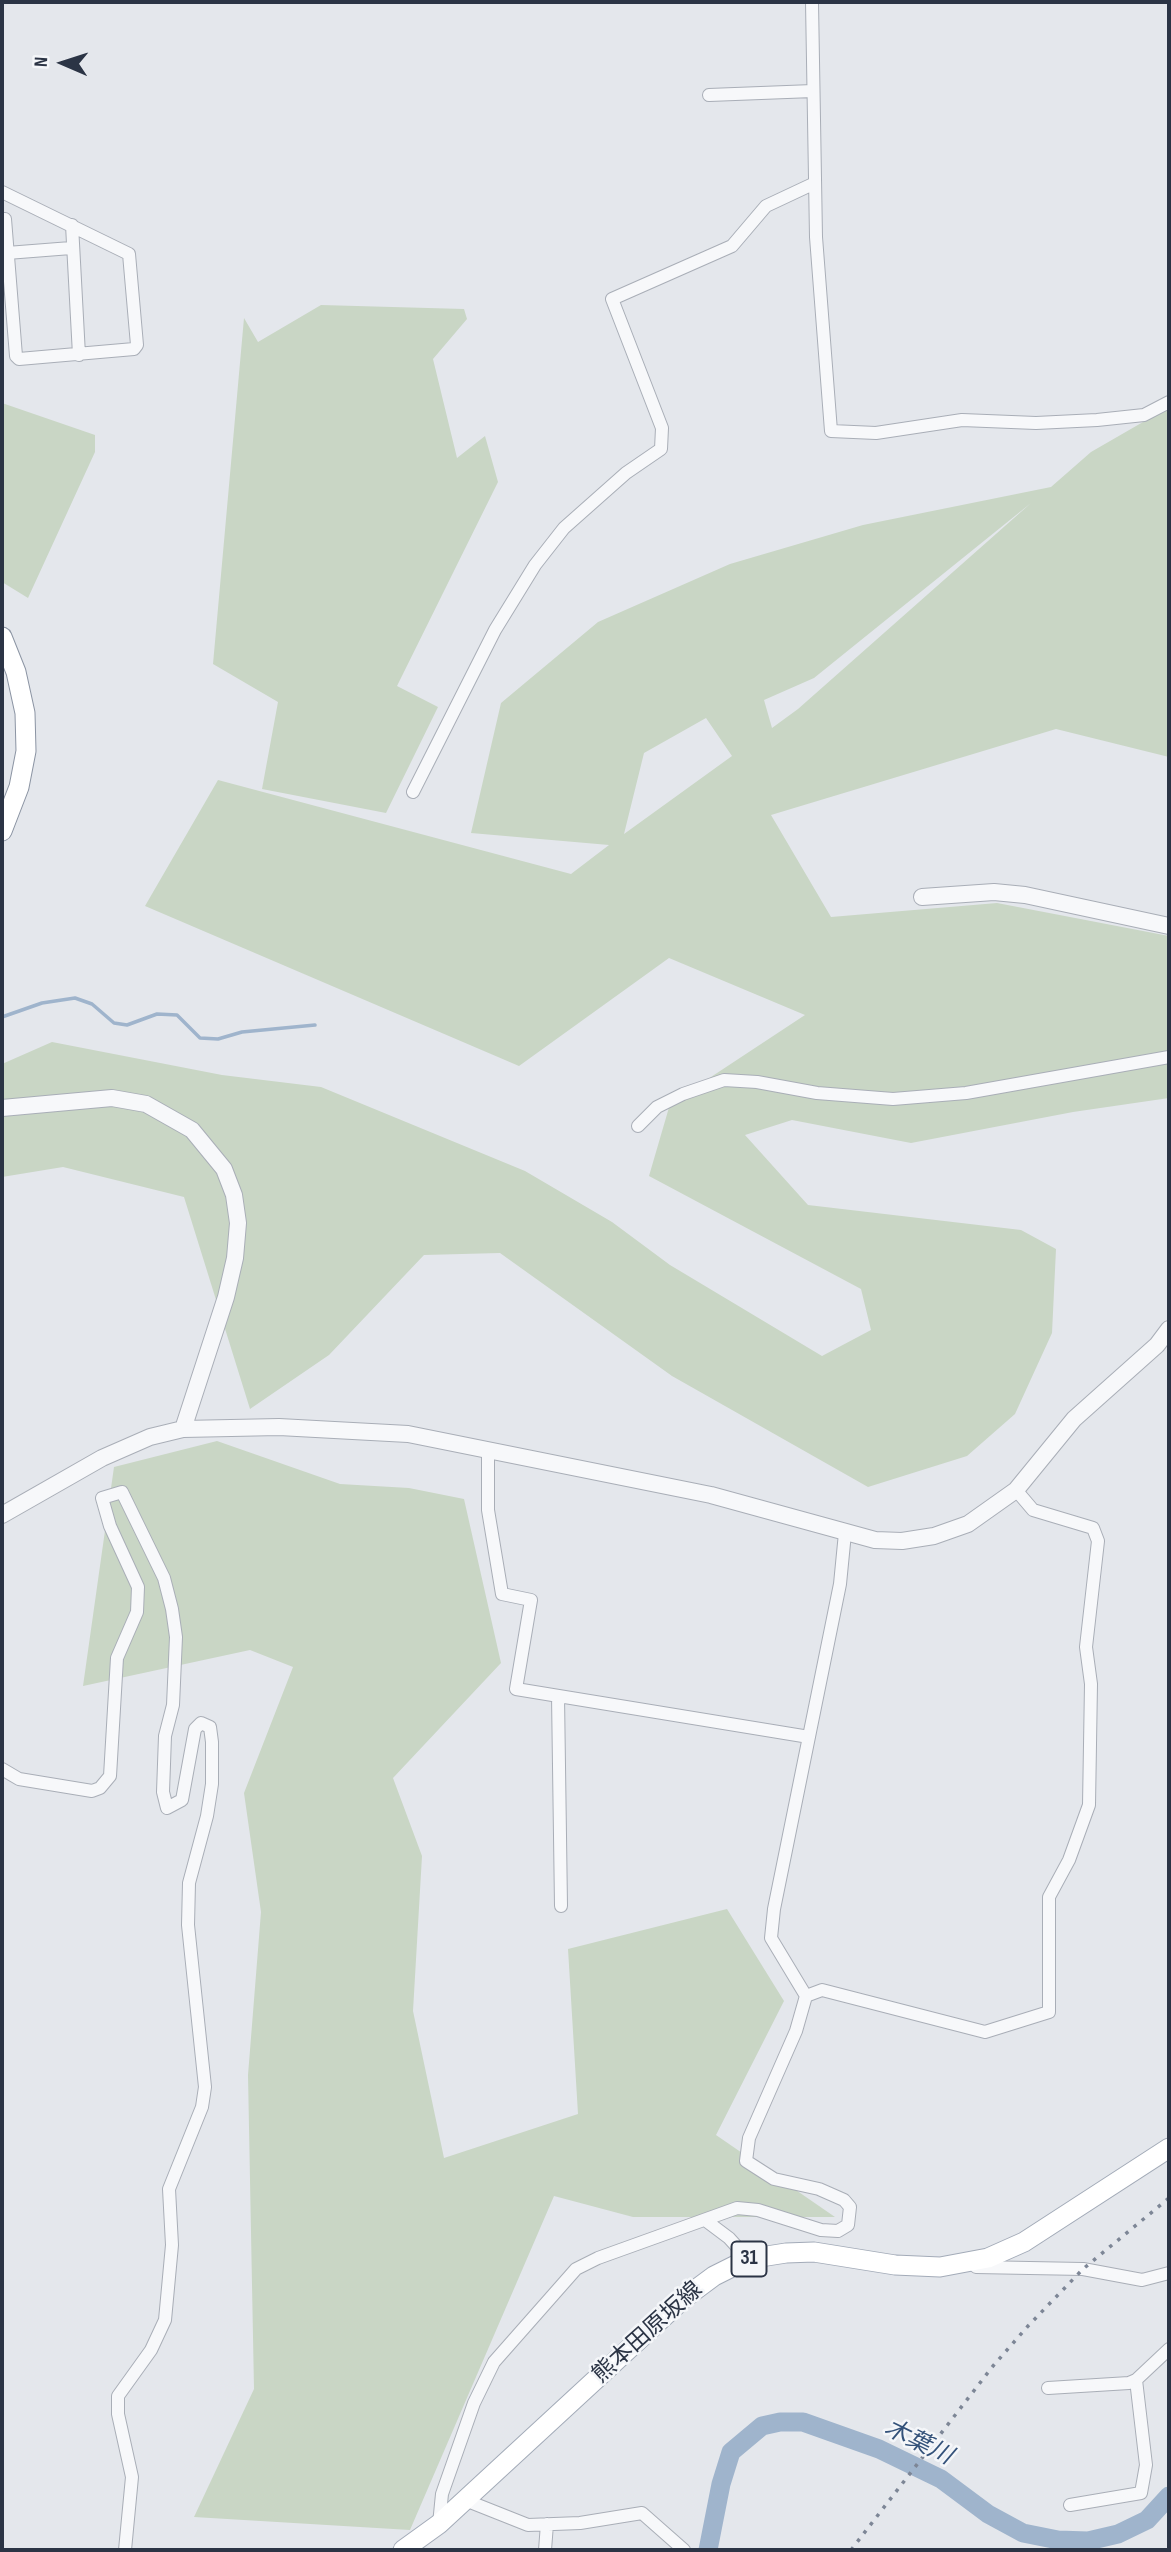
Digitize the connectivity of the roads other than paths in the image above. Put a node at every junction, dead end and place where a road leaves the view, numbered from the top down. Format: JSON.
{"nodes":[{"id":1,"x":812,"y":2,"type":"edge"},
{"id":2,"x":813,"y":91,"type":"junction"},
{"id":3,"x":709,"y":95,"type":"dead end"},
{"id":4,"x":815,"y":183,"type":"junction"},
{"id":5,"x":2,"y":192,"type":"edge"},
{"id":6,"x":5,"y":219,"type":"dead end"},
{"id":7,"x":72,"y":225,"type":"junction"},
{"id":8,"x":71,"y":248,"type":"junction"},
{"id":9,"x":7,"y":253,"type":"junction"},
{"id":10,"x":79,"y":355,"type":"junction"},
{"id":11,"x":1169,"y":402,"type":"edge"},
{"id":12,"x":2,"y":637,"type":"edge"},
{"id":13,"x":413,"y":792,"type":"dead end"},
{"id":14,"x":2,"y":831,"type":"edge"},
{"id":15,"x":922,"y":897,"type":"dead end"},
{"id":16,"x":1169,"y":926,"type":"edge"},
{"id":17,"x":1169,"y":1057,"type":"edge"},
{"id":18,"x":2,"y":1108,"type":"edge"},
{"id":19,"x":638,"y":1125,"type":"dead end"},
{"id":20,"x":1169,"y":1329,"type":"edge"},
{"id":21,"x":183,"y":1429,"type":"junction"},
{"id":22,"x":488,"y":1449,"type":"junction"},
{"id":23,"x":1016,"y":1490,"type":"junction"},
{"id":24,"x":2,"y":1516,"type":"edge"},
{"id":25,"x":845,"y":1533,"type":"junction"},
{"id":26,"x":558,"y":1696,"type":"junction"},
{"id":27,"x":809,"y":1737,"type":"junction"},
{"id":28,"x":2,"y":1769,"type":"edge"},
{"id":29,"x":562,"y":1906,"type":"dead end"},
{"id":30,"x":806,"y":1996,"type":"junction"},
{"id":31,"x":1169,"y":2148,"type":"edge"},
{"id":32,"x":705,"y":2220,"type":"junction"},
{"id":33,"x":748,"y":2259,"type":"junction"},
{"id":34,"x":940,"y":2267,"type":"junction"},
{"id":35,"x":1169,"y":2273,"type":"edge"},
{"id":36,"x":1169,"y":2349,"type":"edge"},
{"id":37,"x":1136,"y":2380,"type":"junction"},
{"id":38,"x":1048,"y":2388,"type":"dead end"},
{"id":39,"x":465,"y":2500,"type":"junction"},
{"id":40,"x":1070,"y":2505,"type":"dead end"},
{"id":41,"x":439,"y":2524,"type":"junction"},
{"id":42,"x":547,"y":2524,"type":"junction"},
{"id":43,"x":125,"y":2550,"type":"edge"},
{"id":44,"x":403,"y":2550,"type":"edge"},
{"id":45,"x":545,"y":2550,"type":"edge"},
{"id":46,"x":684,"y":2550,"type":"edge"}],
"edges":[{"from":1,"to":2,"type":"street"},
{"from":2,"to":3,"type":"street"},
{"from":2,"to":4,"type":"street"},
{"from":4,"to":11,"type":"street"},
{"from":4,"to":13,"type":"street"},
{"from":5,"to":7,"type":"street"},
{"from":6,"to":9,"type":"street"},
{"from":7,"to":8,"type":"street"},
{"from":7,"to":10,"type":"street"},
{"from":8,"to":9,"type":"street"},
{"from":8,"to":10,"type":"street"},
{"from":9,"to":10,"type":"street"},
{"from":12,"to":14,"type":"main road"},
{"from":15,"to":16,"type":"street"},
{"from":17,"to":19,"type":"street"},
{"from":18,"to":21,"type":"street"},
{"from":20,"to":23,"type":"street"},
{"from":21,"to":22,"type":"street"},
{"from":21,"to":24,"type":"street"},
{"from":22,"to":25,"type":"street"},
{"from":22,"to":26,"type":"street"},
{"from":23,"to":25,"type":"street"},
{"from":23,"to":30,"type":"street"},
{"from":25,"to":27,"type":"street"},
{"from":26,"to":27,"type":"street"},
{"from":26,"to":29,"type":"street"},
{"from":27,"to":30,"type":"street"},
{"from":28,"to":43,"type":"street"},
{"from":30,"to":32,"type":"street"},
{"from":31,"to":34,"type":"main road","name":"熊本田原坂線","number":"31"},
{"from":32,"to":33,"type":"street"},
{"from":32,"to":41,"type":"street"},
{"from":33,"to":34,"type":"main road","name":"熊本田原坂線","number":"31"},
{"from":33,"to":39,"type":"main road","name":"熊本田原坂線","number":"31"},
{"from":34,"to":35,"type":"street"},
{"from":36,"to":37,"type":"street"},
{"from":37,"to":38,"type":"street"},
{"from":37,"to":40,"type":"street"},
{"from":39,"to":41,"type":"main road","name":"熊本田原坂線","number":"31"},
{"from":39,"to":42,"type":"street"},
{"from":41,"to":44,"type":"main road","name":"熊本田原坂線","number":"31"},
{"from":42,"to":45,"type":"street"},
{"from":42,"to":46,"type":"street"}]}
